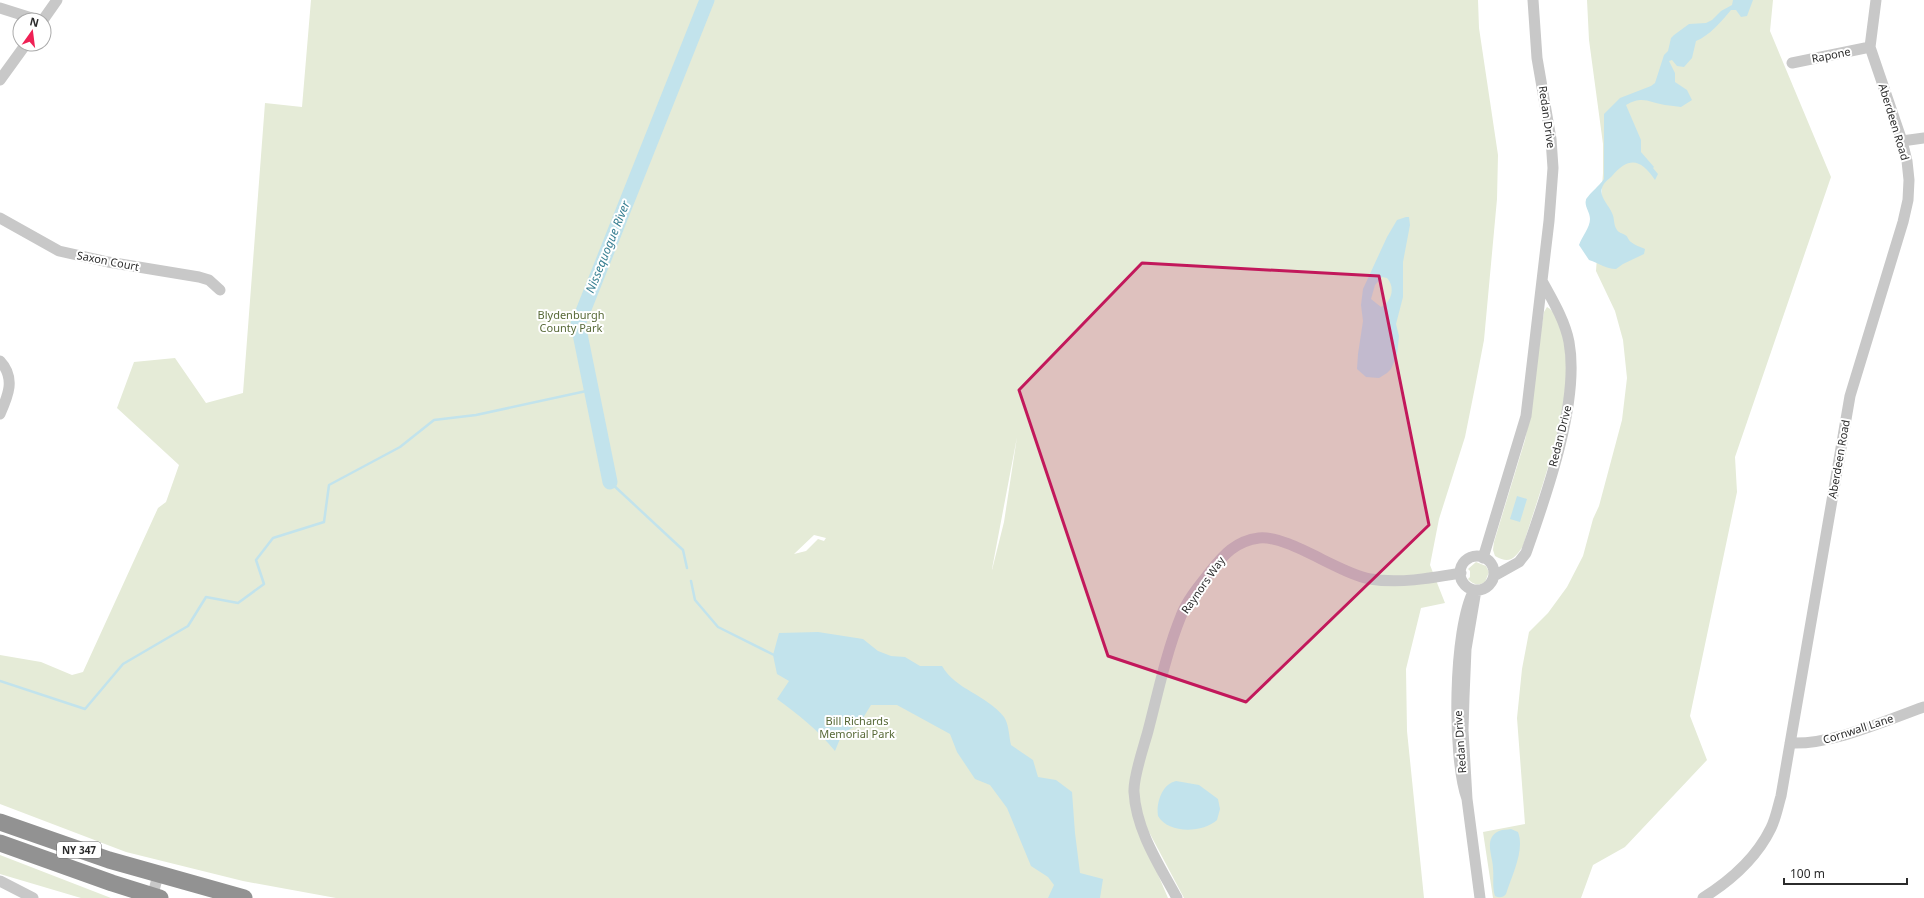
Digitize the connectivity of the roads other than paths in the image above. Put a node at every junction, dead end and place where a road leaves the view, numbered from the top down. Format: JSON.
{"nodes":[{"id":1,"x":57,"y":0,"type":"edge"},
{"id":2,"x":1532,"y":0,"type":"edge"},
{"id":3,"x":1876,"y":0,"type":"edge"},
{"id":4,"x":0,"y":8,"type":"edge"},
{"id":5,"x":13,"y":12,"type":"edge"},
{"id":6,"x":49,"y":12,"type":"edge"},
{"id":7,"x":1870,"y":47,"type":"junction"},
{"id":8,"x":20,"y":52,"type":"edge"},
{"id":9,"x":1792,"y":63,"type":"dead end"},
{"id":10,"x":0,"y":80,"type":"edge"},
{"id":11,"x":1924,"y":138,"type":"edge"},
{"id":12,"x":1902,"y":142,"type":"junction"},
{"id":13,"x":0,"y":218,"type":"edge"},
{"id":14,"x":1542,"y":281,"type":"junction"},
{"id":15,"x":220,"y":290,"type":"dead end"},
{"id":16,"x":0,"y":361,"type":"edge"},
{"id":17,"x":0,"y":414,"type":"edge"},
{"id":18,"x":1483,"y":558,"type":"junction"},
{"id":19,"x":1461,"y":573,"type":"junction"},
{"id":20,"x":1494,"y":576,"type":"junction"},
{"id":21,"x":1475,"y":590,"type":"junction"},
{"id":22,"x":1924,"y":707,"type":"edge"},
{"id":23,"x":1790,"y":743,"type":"junction"},
{"id":24,"x":0,"y":822,"type":"edge"},
{"id":25,"x":0,"y":843,"type":"edge"},
{"id":26,"x":158,"y":875,"type":"junction"},
{"id":27,"x":0,"y":881,"type":"edge"},
{"id":28,"x":155,"y":897,"type":"edge"},
{"id":29,"x":33,"y":898,"type":"edge"},
{"id":30,"x":244,"y":898,"type":"edge"},
{"id":31,"x":1177,"y":898,"type":"edge"},
{"id":32,"x":1480,"y":898,"type":"edge"},
{"id":33,"x":1703,"y":898,"type":"edge"}],
"edges":[{"from":1,"to":6,"type":"street"},
{"from":2,"to":14,"type":"street","name":"Redan Drive"},
{"from":3,"to":7,"type":"street","name":"Aberdeen Road"},
{"from":4,"to":5,"type":"street"},
{"from":7,"to":9,"type":"street","name":"Rapone"},
{"from":7,"to":12,"type":"street","name":"Aberdeen Road"},
{"from":8,"to":10,"type":"street"},
{"from":11,"to":12,"type":"street"},
{"from":12,"to":23,"type":"street","name":"Aberdeen Road"},
{"from":13,"to":15,"type":"street","name":"Saxon Court"},
{"from":14,"to":18,"type":"street","name":"Redan Drive"},
{"from":14,"to":20,"type":"street","name":"Redan Drive"},
{"from":16,"to":17,"type":"street"},
{"from":18,"to":19,"type":"street"},
{"from":18,"to":20,"type":"street"},
{"from":19,"to":21,"type":"street"},
{"from":19,"to":31,"type":"street","name":"Raynors Way"},
{"from":20,"to":21,"type":"street","name":"Redan Drive"},
{"from":21,"to":32,"type":"street","name":"Redan Drive"},
{"from":22,"to":23,"type":"street","name":"Cornwall Lane"},
{"from":23,"to":33,"type":"street","name":"Aberdeen Road"},
{"from":24,"to":26,"type":"highway","number":"NY 347"},
{"from":25,"to":28,"type":"highway","number":"NY 347"},
{"from":26,"to":28,"type":"street"},
{"from":26,"to":30,"type":"highway","number":"NY 347"},
{"from":27,"to":29,"type":"street"}]}
